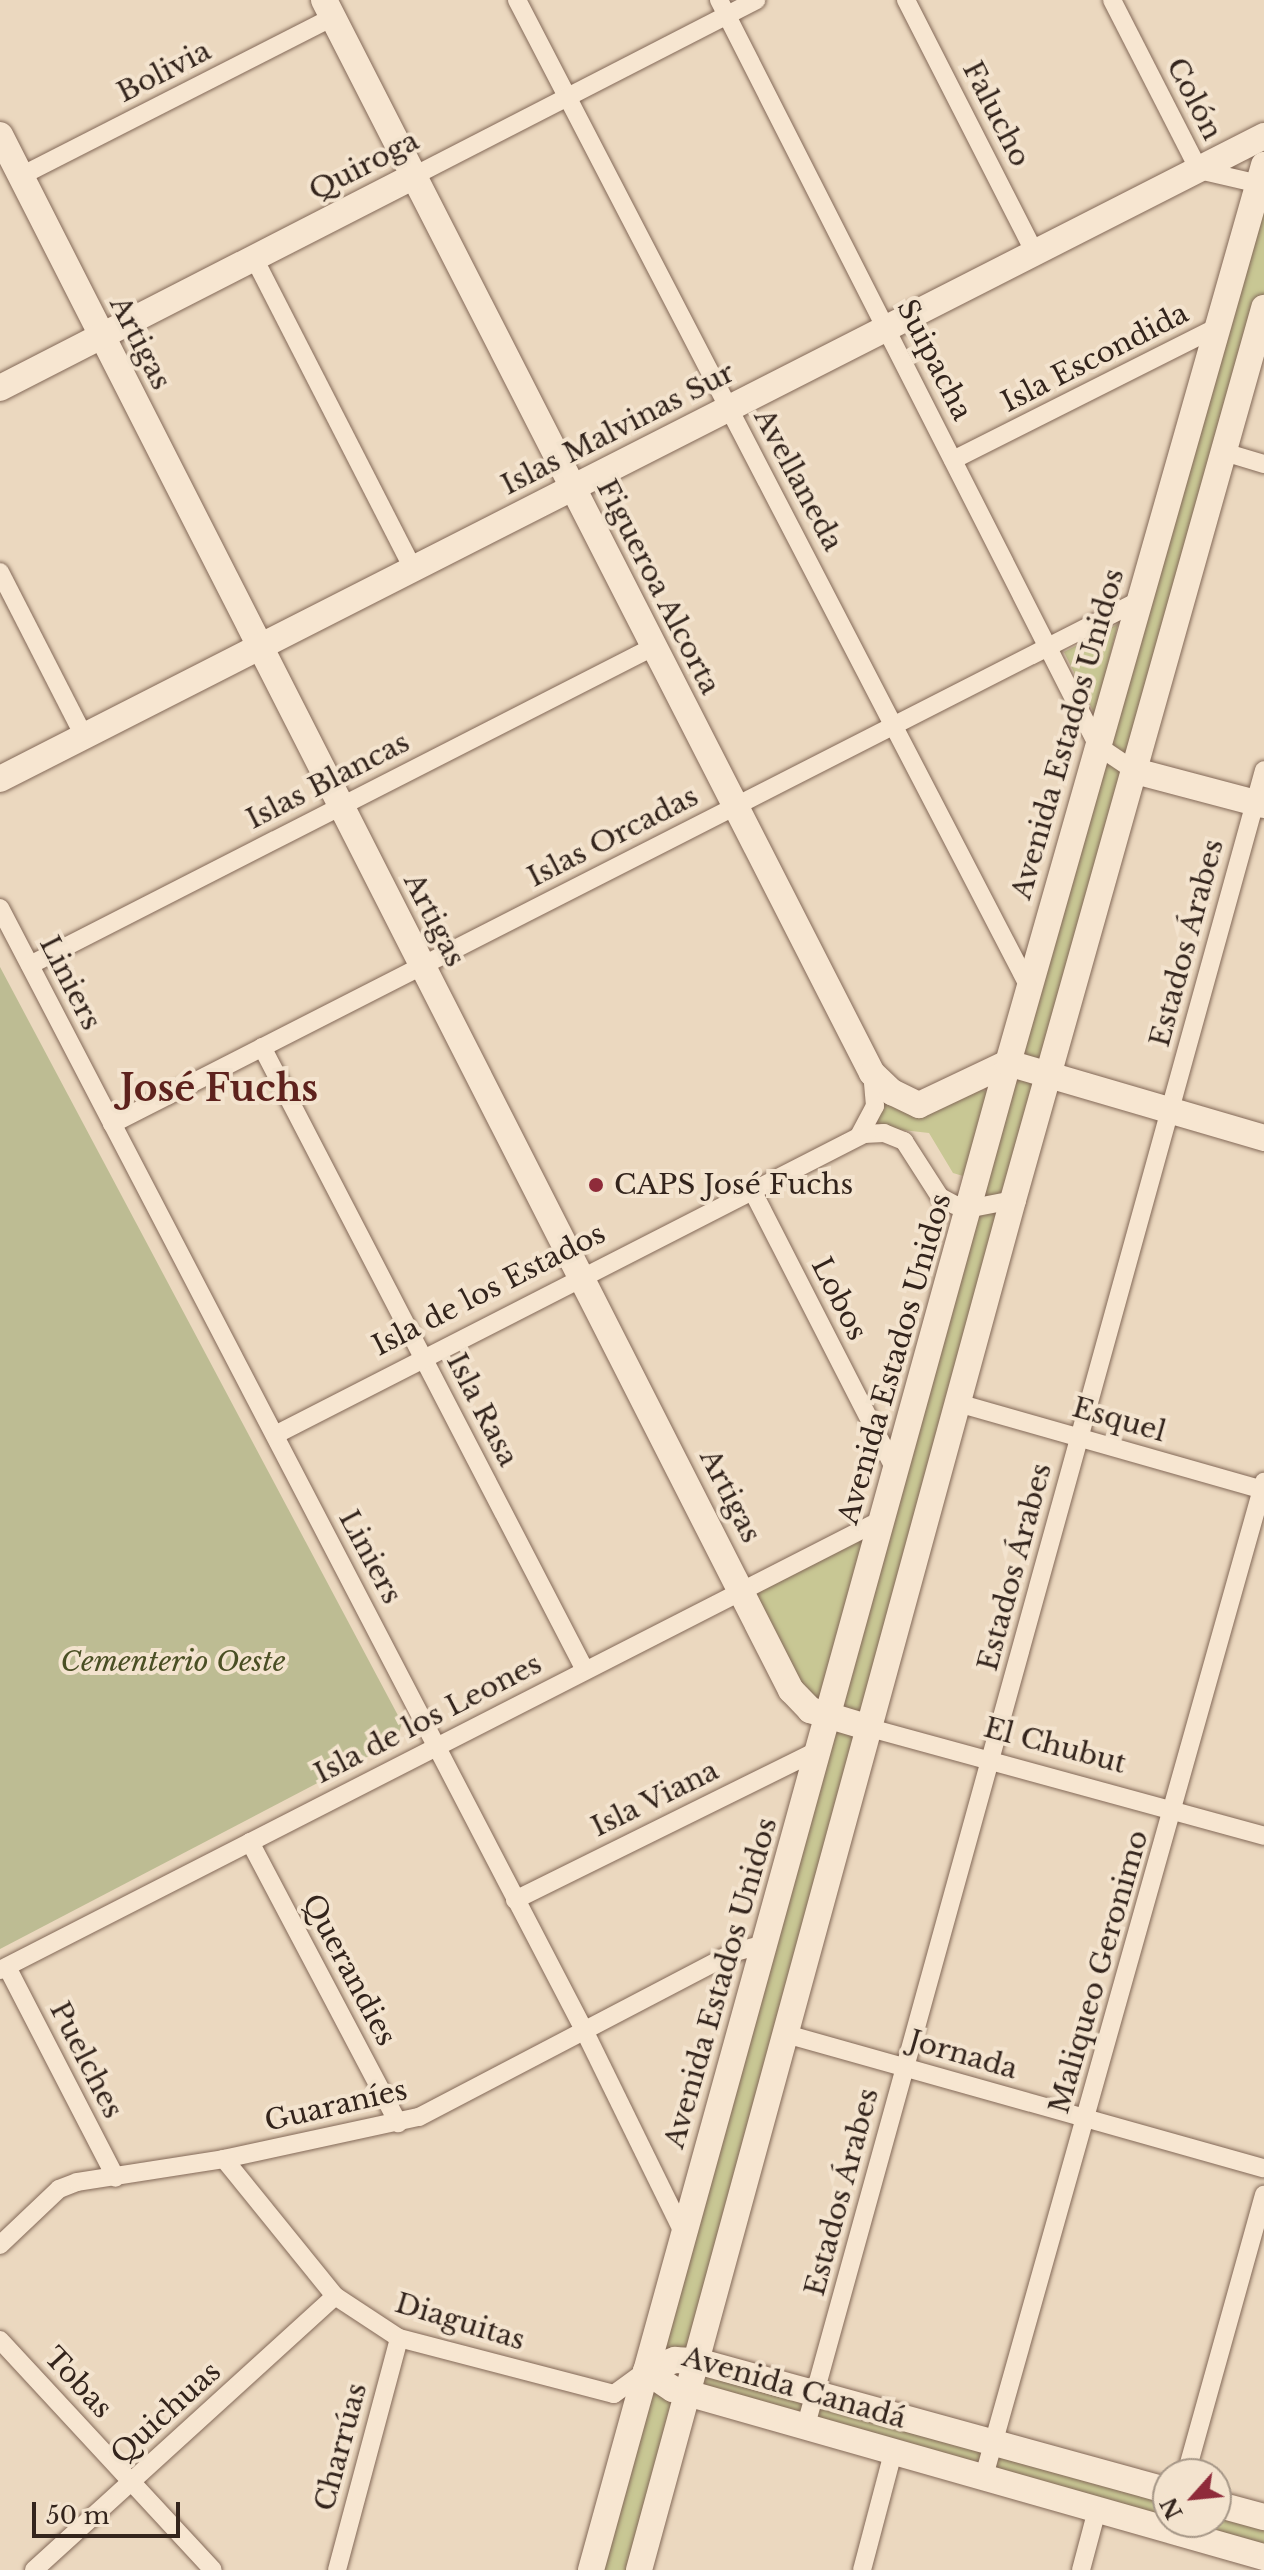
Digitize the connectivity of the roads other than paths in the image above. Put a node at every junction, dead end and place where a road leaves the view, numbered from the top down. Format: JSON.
{"nodes":[{"id":1,"x":517,"y":0,"type":"edge"},
{"id":2,"x":756,"y":0,"type":"edge"},
{"id":3,"x":906,"y":0,"type":"edge"},
{"id":4,"x":1112,"y":0,"type":"edge"},
{"id":5,"x":328,"y":8,"type":"edge"},
{"id":6,"x":723,"y":8,"type":"edge"},
{"id":7,"x":568,"y":97,"type":"junction"},
{"id":8,"x":0,"y":135,"type":"edge"},
{"id":9,"x":1264,"y":136,"type":"edge"},
{"id":10,"x":1199,"y":170,"type":"junction"},
{"id":11,"x":1261,"y":175,"type":"edge"},
{"id":12,"x":21,"y":176,"type":"junction"},
{"id":13,"x":414,"y":176,"type":"junction"},
{"id":14,"x":1035,"y":253,"type":"junction"},
{"id":15,"x":254,"y":258,"type":"junction"},
{"id":16,"x":1264,"y":308,"type":"edge"},
{"id":17,"x":1218,"y":327,"type":"junction"},
{"id":18,"x":886,"y":328,"type":"junction"},
{"id":19,"x":100,"y":336,"type":"junction"},
{"id":20,"x":0,"y":388,"type":"edge"},
{"id":21,"x":729,"y":408,"type":"junction"},
{"id":22,"x":1224,"y":452,"type":"junction"},
{"id":23,"x":953,"y":460,"type":"junction"},
{"id":24,"x":1264,"y":464,"type":"edge"},
{"id":25,"x":572,"y":488,"type":"junction"},
{"id":26,"x":413,"y":569,"type":"junction"},
{"id":27,"x":0,"y":572,"type":"edge"},
{"id":28,"x":1140,"y":600,"type":"junction"},
{"id":29,"x":259,"y":647,"type":"junction"},
{"id":30,"x":653,"y":647,"type":"junction"},
{"id":31,"x":1049,"y":647,"type":"junction"},
{"id":32,"x":895,"y":726,"type":"junction"},
{"id":33,"x":84,"y":736,"type":"junction"},
{"id":34,"x":1098,"y":746,"type":"junction"},
{"id":35,"x":1264,"y":770,"type":"edge"},
{"id":36,"x":1135,"y":771,"type":"junction"},
{"id":37,"x":0,"y":779,"type":"edge"},
{"id":38,"x":1260,"y":804,"type":"edge"},
{"id":39,"x":340,"y":806,"type":"junction"},
{"id":40,"x":734,"y":807,"type":"junction"},
{"id":41,"x":0,"y":908,"type":"edge"},
{"id":42,"x":30,"y":965,"type":"junction"},
{"id":43,"x":422,"y":966,"type":"junction"},
{"id":44,"x":1029,"y":987,"type":"junction"},
{"id":45,"x":262,"y":1047,"type":"junction"},
{"id":46,"x":1008,"y":1063,"type":"junction"},
{"id":47,"x":872,"y":1073,"type":"junction"},
{"id":48,"x":1048,"y":1076,"type":"junction"},
{"id":49,"x":1170,"y":1111,"type":"junction"},
{"id":50,"x":112,"y":1124,"type":"junction"},
{"id":51,"x":859,"y":1136,"type":"junction"},
{"id":52,"x":1264,"y":1138,"type":"edge"},
{"id":53,"x":753,"y":1192,"type":"junction"},
{"id":54,"x":1013,"y":1200,"type":"junction"},
{"id":55,"x":972,"y":1208,"type":"junction"},
{"id":56,"x":582,"y":1279,"type":"junction"},
{"id":57,"x":424,"y":1359,"type":"junction"},
{"id":58,"x":958,"y":1403,"type":"junction"},
{"id":59,"x":275,"y":1435,"type":"junction"},
{"id":60,"x":1080,"y":1438,"type":"junction"},
{"id":61,"x":897,"y":1474,"type":"junction"},
{"id":62,"x":1263,"y":1487,"type":"edge"},
{"id":63,"x":883,"y":1519,"type":"junction"},
{"id":64,"x":744,"y":1592,"type":"junction"},
{"id":65,"x":585,"y":1670,"type":"junction"},
{"id":66,"x":828,"y":1718,"type":"junction"},
{"id":67,"x":870,"y":1728,"type":"junction"},
{"id":68,"x":437,"y":1746,"type":"junction"},
{"id":69,"x":820,"y":1749,"type":"junction"},
{"id":70,"x":990,"y":1761,"type":"junction"},
{"id":71,"x":1173,"y":1811,"type":"junction"},
{"id":72,"x":1264,"y":1836,"type":"edge"},
{"id":73,"x":250,"y":1842,"type":"junction"},
{"id":74,"x":515,"y":1900,"type":"junction"},
{"id":75,"x":765,"y":1944,"type":"junction"},
{"id":76,"x":3,"y":1969,"type":"edge"},
{"id":77,"x":584,"y":2030,"type":"junction"},
{"id":78,"x":786,"y":2034,"type":"junction"},
{"id":79,"x":906,"y":2068,"type":"junction"},
{"id":80,"x":1087,"y":2119,"type":"junction"},
{"id":81,"x":398,"y":2123,"type":"junction"},
{"id":82,"x":224,"y":2159,"type":"junction"},
{"id":83,"x":1264,"y":2168,"type":"edge"},
{"id":84,"x":116,"y":2178,"type":"junction"},
{"id":85,"x":1264,"y":2195,"type":"edge"},
{"id":86,"x":684,"y":2234,"type":"junction"},
{"id":87,"x":0,"y":2245,"type":"edge"},
{"id":88,"x":335,"y":2296,"type":"junction"},
{"id":89,"x":399,"y":2338,"type":"junction"},
{"id":90,"x":0,"y":2340,"type":"edge"},
{"id":91,"x":697,"y":2361,"type":"junction"},
{"id":92,"x":646,"y":2371,"type":"junction"},
{"id":93,"x":688,"y":2393,"type":"junction"},
{"id":94,"x":816,"y":2393,"type":"junction"},
{"id":95,"x":806,"y":2425,"type":"junction"},
{"id":96,"x":997,"y":2444,"type":"junction"},
{"id":97,"x":894,"y":2449,"type":"junction"},
{"id":98,"x":1190,"y":2458,"type":"edge"},
{"id":99,"x":984,"y":2476,"type":"junction"},
{"id":100,"x":131,"y":2482,"type":"junction"},
{"id":101,"x":1152,"y":2487,"type":"edge"},
{"id":102,"x":1232,"y":2508,"type":"edge"},
{"id":103,"x":1097,"y":2510,"type":"junction"},
{"id":104,"x":1264,"y":2517,"type":"edge"},
{"id":105,"x":1152,"y":2522,"type":"edge"},
{"id":106,"x":1207,"y":2538,"type":"edge"},
{"id":107,"x":1264,"y":2557,"type":"edge"},
{"id":108,"x":34,"y":2570,"type":"edge"},
{"id":109,"x":213,"y":2570,"type":"edge"},
{"id":110,"x":337,"y":2570,"type":"edge"},
{"id":111,"x":591,"y":2570,"type":"edge"},
{"id":112,"x":639,"y":2570,"type":"edge"},
{"id":113,"x":862,"y":2570,"type":"edge"},
{"id":114,"x":1081,"y":2570,"type":"edge"}],
"edges":[{"from":1,"to":7,"type":"street","name":"Avellaneda"},
{"from":2,"to":6,"type":"street","name":"Quiroga"},
{"from":3,"to":14,"type":"street","name":"Falucho"},
{"from":4,"to":10,"type":"street","name":"Colón"},
{"from":5,"to":12,"type":"street","name":"Bolivia"},
{"from":5,"to":13,"type":"main road","name":"Figueroa Alcorta"},
{"from":6,"to":7,"type":"street","name":"Quiroga"},
{"from":6,"to":18,"type":"street","name":"Suipacha"},
{"from":7,"to":13,"type":"street","name":"Quiroga"},
{"from":7,"to":21,"type":"street","name":"Avellaneda"},
{"from":8,"to":12,"type":"main road","name":"Artigas"},
{"from":9,"to":10,"type":"main road","name":"Islas Malvinas Sur"},
{"from":10,"to":11,"type":"street","name":"Colón"},
{"from":10,"to":14,"type":"main road","name":"Islas Malvinas Sur"},
{"from":11,"to":17,"type":"main road","name":"Avenida Estados Unidos"},
{"from":12,"to":19,"type":"main road","name":"Artigas"},
{"from":13,"to":15,"type":"main road","name":"Quiroga"},
{"from":13,"to":25,"type":"main road","name":"Figueroa Alcorta"},
{"from":14,"to":18,"type":"main road","name":"Islas Malvinas Sur"},
{"from":15,"to":19,"type":"main road","name":"Quiroga"},
{"from":15,"to":26,"type":"street"},
{"from":16,"to":22,"type":"main road"},
{"from":17,"to":23,"type":"street","name":"Isla Escondida"},
{"from":17,"to":28,"type":"main road","name":"Avenida Estados Unidos"},
{"from":18,"to":21,"type":"main road","name":"Islas Malvinas Sur"},
{"from":18,"to":23,"type":"street","name":"Suipacha"},
{"from":19,"to":20,"type":"main road","name":"Quiroga"},
{"from":19,"to":29,"type":"main road","name":"Artigas"},
{"from":21,"to":25,"type":"main road","name":"Islas Malvinas Sur"},
{"from":21,"to":32,"type":"street","name":"Avellaneda"},
{"from":22,"to":24,"type":"street"},
{"from":22,"to":36,"type":"main road"},
{"from":23,"to":31,"type":"street","name":"Suipacha"},
{"from":25,"to":26,"type":"main road","name":"Islas Malvinas Sur"},
{"from":25,"to":30,"type":"main road","name":"Figueroa Alcorta"},
{"from":26,"to":29,"type":"main road","name":"Islas Malvinas Sur"},
{"from":27,"to":33,"type":"street"},
{"from":28,"to":31,"type":"street","name":"Islas Orcadas"},
{"from":28,"to":34,"type":"main road","name":"Avenida Estados Unidos"},
{"from":29,"to":33,"type":"main road","name":"Islas Malvinas Sur"},
{"from":29,"to":39,"type":"main road","name":"Artigas"},
{"from":30,"to":39,"type":"street","name":"Islas Blancas"},
{"from":30,"to":40,"type":"main road","name":"Figueroa Alcorta"},
{"from":31,"to":32,"type":"street","name":"Islas Orcadas"},
{"from":31,"to":34,"type":"street","name":"Suipacha"},
{"from":32,"to":40,"type":"street","name":"Islas Orcadas"},
{"from":32,"to":44,"type":"street","name":"Avellaneda"},
{"from":33,"to":37,"type":"main road","name":"Islas Malvinas Sur"},
{"from":34,"to":36,"type":"street"},
{"from":34,"to":44,"type":"main road","name":"Avenida Estados Unidos"},
{"from":35,"to":38,"type":"street","name":"Estados Árabes"},
{"from":36,"to":38,"type":"main road"},
{"from":36,"to":48,"type":"main road"},
{"from":38,"to":49,"type":"street","name":"Estados Árabes"},
{"from":39,"to":42,"type":"street","name":"Islas Blancas"},
{"from":39,"to":43,"type":"main road","name":"Artigas"},
{"from":40,"to":43,"type":"street","name":"Islas Orcadas"},
{"from":40,"to":47,"type":"main road","name":"Figueroa Alcorta"},
{"from":41,"to":42,"type":"street","name":"Liniers"},
{"from":42,"to":50,"type":"street","name":"Liniers"},
{"from":43,"to":45,"type":"street","name":"Islas Orcadas"},
{"from":43,"to":56,"type":"main road","name":"Artigas"},
{"from":44,"to":46,"type":"main road","name":"Avenida Estados Unidos"},
{"from":45,"to":50,"type":"street","name":"Islas Orcadas"},
{"from":45,"to":57,"type":"street","name":"Isla Rasa"},
{"from":46,"to":47,"type":"main road"},
{"from":46,"to":48,"type":"main road"},
{"from":46,"to":55,"type":"main road","name":"Avenida Estados Unidos"},
{"from":47,"to":51,"type":"street"},
{"from":48,"to":49,"type":"main road"},
{"from":48,"to":54,"type":"main road"},
{"from":49,"to":52,"type":"main road"},
{"from":49,"to":60,"type":"street","name":"Estados Árabes"},
{"from":50,"to":59,"type":"street","name":"Liniers"},
{"from":51,"to":53,"type":"street","name":"Isla de los Estados"},
{"from":51,"to":55,"type":"street"},
{"from":53,"to":56,"type":"street","name":"Isla de los Estados"},
{"from":53,"to":61,"type":"street","name":"Lobos"},
{"from":54,"to":55,"type":"street"},
{"from":54,"to":58,"type":"main road"},
{"from":55,"to":61,"type":"main road","name":"Avenida Estados Unidos"},
{"from":56,"to":57,"type":"street","name":"Isla de los Estados"},
{"from":56,"to":64,"type":"main road","name":"Artigas"},
{"from":57,"to":59,"type":"street","name":"Isla de los Estados"},
{"from":57,"to":65,"type":"street","name":"Isla Rasa"},
{"from":58,"to":60,"type":"street","name":"Esquel"},
{"from":58,"to":67,"type":"main road"},
{"from":59,"to":68,"type":"street","name":"Liniers"},
{"from":60,"to":62,"type":"street","name":"Esquel"},
{"from":60,"to":70,"type":"street","name":"Estados Árabes"},
{"from":61,"to":63,"type":"main road","name":"Avenida Estados Unidos"},
{"from":62,"to":71,"type":"street","name":"Maliqueo Geronimo"},
{"from":63,"to":64,"type":"street","name":"Isla de los Leones"},
{"from":63,"to":66,"type":"main road","name":"Avenida Estados Unidos"},
{"from":64,"to":65,"type":"street","name":"Isla de los Leones"},
{"from":64,"to":66,"type":"main road","name":"Artigas"},
{"from":65,"to":68,"type":"street","name":"Isla de los Leones"},
{"from":66,"to":67,"type":"main road","name":"El Chubut"},
{"from":66,"to":69,"type":"main road","name":"Avenida Estados Unidos"},
{"from":67,"to":70,"type":"street","name":"El Chubut"},
{"from":67,"to":78,"type":"main road"},
{"from":68,"to":73,"type":"street","name":"Isla de los Leones"},
{"from":68,"to":74,"type":"street","name":"Liniers"},
{"from":69,"to":74,"type":"street","name":"Isla Viana"},
{"from":69,"to":75,"type":"main road","name":"Avenida Estados Unidos"},
{"from":70,"to":71,"type":"street","name":"El Chubut"},
{"from":70,"to":79,"type":"street","name":"Estados Árabes"},
{"from":71,"to":72,"type":"street","name":"El Chubut"},
{"from":71,"to":80,"type":"street","name":"Maliqueo Geronimo"},
{"from":73,"to":76,"type":"street","name":"Isla de los Leones"},
{"from":73,"to":81,"type":"street","name":"Querandies"},
{"from":74,"to":77,"type":"street","name":"Liniers"},
{"from":75,"to":77,"type":"street","name":"Guaraníes"},
{"from":75,"to":86,"type":"main road","name":"Avenida Estados Unidos"},
{"from":76,"to":84,"type":"street","name":"Puelches"},
{"from":77,"to":81,"type":"street","name":"Guaraníes"},
{"from":77,"to":86,"type":"street","name":"Liniers"},
{"from":78,"to":79,"type":"street","name":"Jornada"},
{"from":78,"to":91,"type":"main road"},
{"from":79,"to":80,"type":"street","name":"Jornada"},
{"from":79,"to":94,"type":"street","name":"Estados Árabes"},
{"from":80,"to":83,"type":"street","name":"Jornada"},
{"from":80,"to":96,"type":"street","name":"Maliqueo Geronimo"},
{"from":81,"to":82,"type":"street","name":"Guaraníes"},
{"from":82,"to":84,"type":"street","name":"Guaraníes"},
{"from":82,"to":88,"type":"street","name":"Diaguitas"},
{"from":84,"to":87,"type":"street","name":"Guaraníes"},
{"from":85,"to":98,"type":"street"},
{"from":86,"to":92,"type":"main road","name":"Avenida Estados Unidos"},
{"from":88,"to":89,"type":"street","name":"Diaguitas"},
{"from":88,"to":100,"type":"street","name":"Quichuas"},
{"from":89,"to":92,"type":"street","name":"Diaguitas"},
{"from":89,"to":110,"type":"street","name":"Charrúas"},
{"from":90,"to":100,"type":"street","name":"Tobas"},
{"from":91,"to":92,"type":"main road","name":"Avenida Canadá"},
{"from":91,"to":93,"type":"main road"},
{"from":91,"to":94,"type":"main road","name":"Avenida Canadá"},
{"from":92,"to":93,"type":"main road","name":"Avenida Canadá"},
{"from":92,"to":111,"type":"main road","name":"Avenida Estados Unidos"},
{"from":93,"to":95,"type":"main road","name":"Avenida Canadá"},
{"from":93,"to":112,"type":"main road"},
{"from":94,"to":95,"type":"street","name":"Estados Árabes"},
{"from":94,"to":96,"type":"main road","name":"Avenida Canadá"},
{"from":95,"to":97,"type":"main road","name":"Avenida Canadá"},
{"from":96,"to":99,"type":"street","name":"Maliqueo Geronimo"},
{"from":96,"to":101,"type":"main road","name":"Avenida Canadá"},
{"from":97,"to":99,"type":"main road","name":"Avenida Canadá"},
{"from":97,"to":113,"type":"street"},
{"from":99,"to":103,"type":"main road","name":"Avenida Canadá"},
{"from":100,"to":108,"type":"street","name":"Quichuas"},
{"from":100,"to":109,"type":"street","name":"Tobas"},
{"from":102,"to":104,"type":"main road"},
{"from":103,"to":105,"type":"main road","name":"Avenida Canadá"},
{"from":103,"to":114,"type":"street"},
{"from":106,"to":107,"type":"main road","name":"Avenida Canadá"}]}
